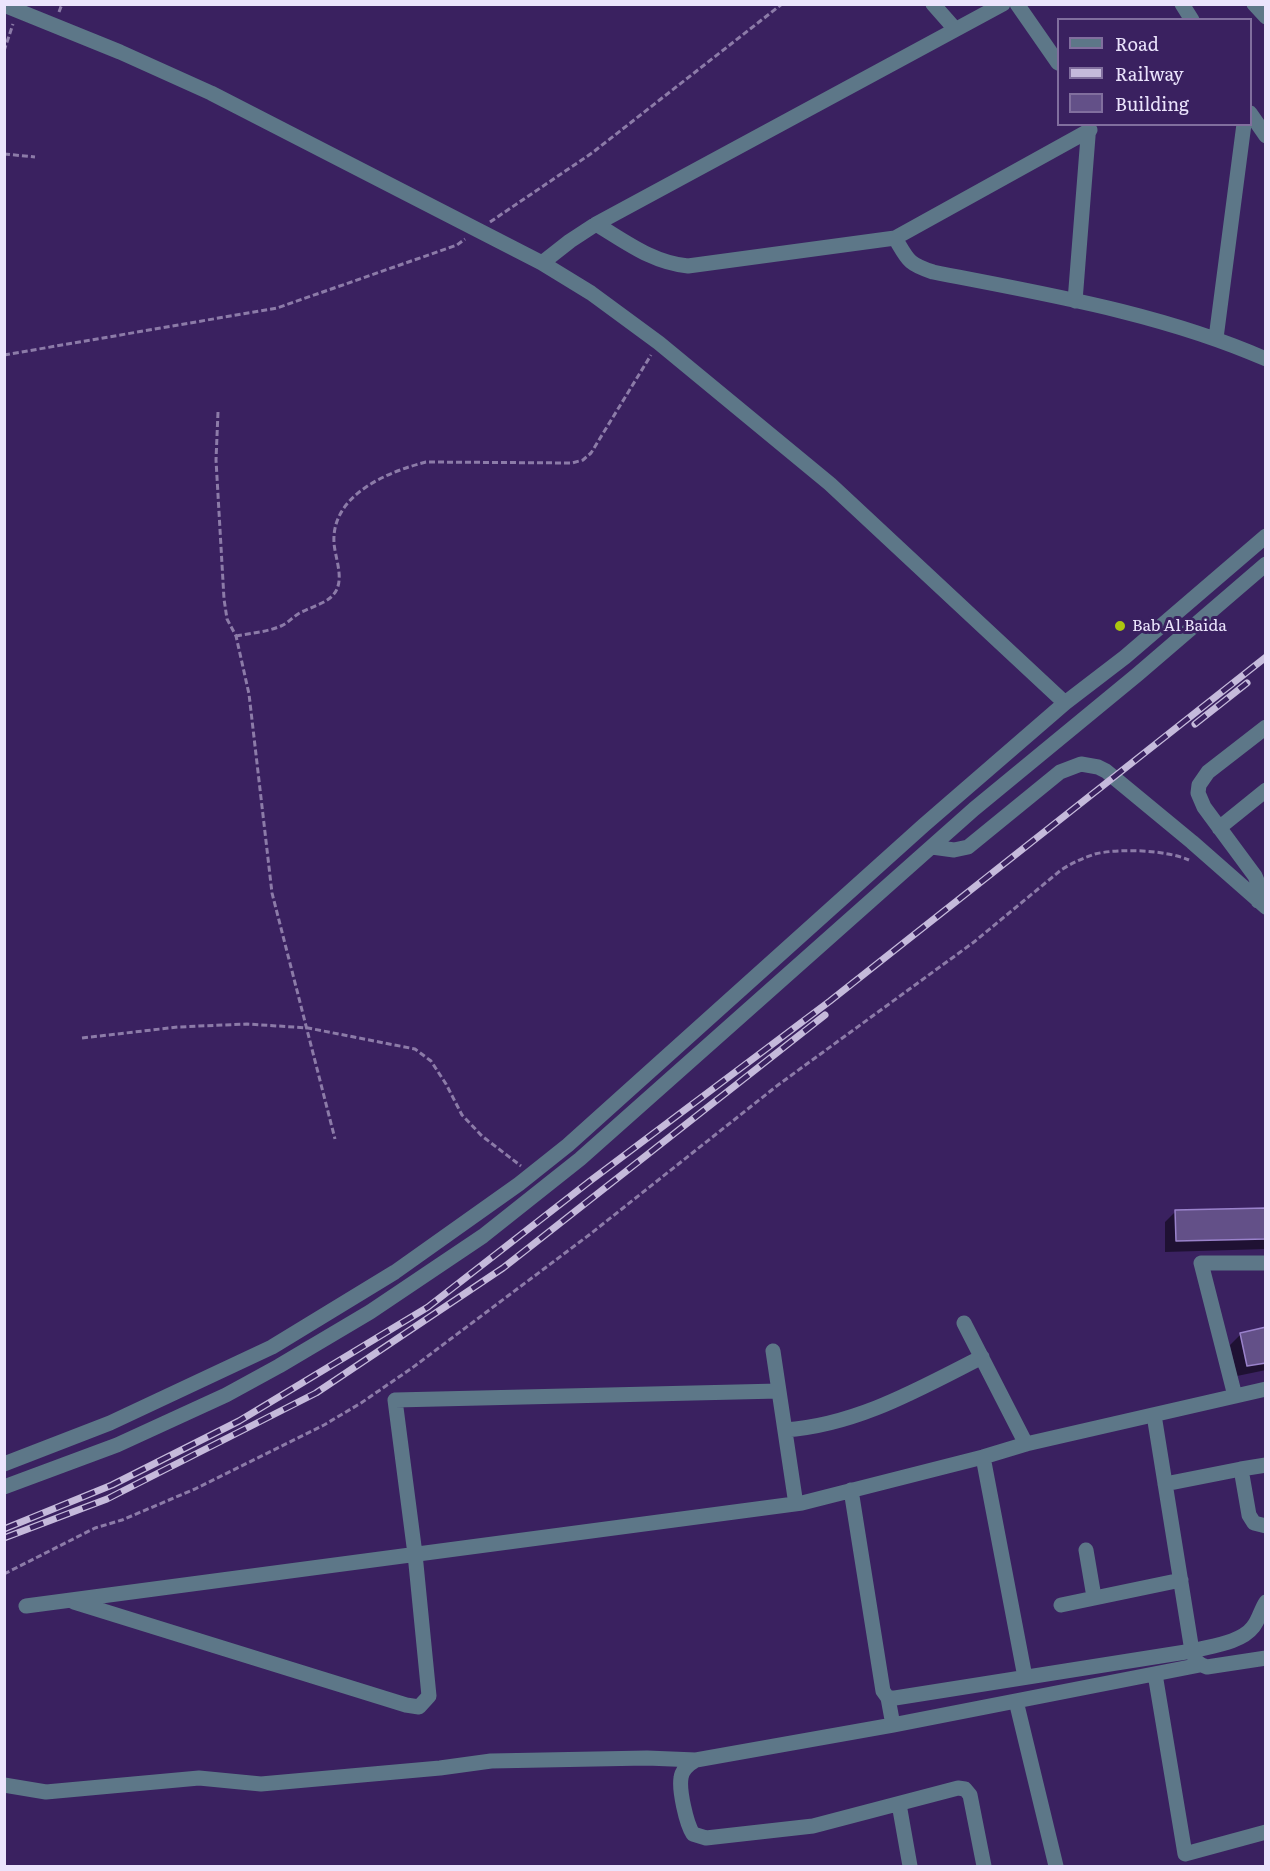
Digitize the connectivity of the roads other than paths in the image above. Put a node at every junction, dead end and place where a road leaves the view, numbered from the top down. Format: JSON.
{"nodes":[{"id":1,"x":933,"y":4,"type":"edge"},
{"id":2,"x":1003,"y":4,"type":"edge"},
{"id":3,"x":1017,"y":4,"type":"edge"},
{"id":4,"x":1182,"y":4,"type":"edge"},
{"id":5,"x":1254,"y":4,"type":"edge"},
{"id":6,"x":11,"y":8,"type":"edge"},
{"id":7,"x":1266,"y":17,"type":"edge"},
{"id":8,"x":1191,"y":18,"type":"edge"},
{"id":9,"x":955,"y":29,"type":"junction"},
{"id":10,"x":1057,"y":60,"type":"edge"},
{"id":11,"x":1252,"y":115,"type":"edge"},
{"id":12,"x":1244,"y":126,"type":"edge"},
{"id":13,"x":1090,"y":127,"type":"edge"},
{"id":14,"x":1266,"y":136,"type":"edge"},
{"id":15,"x":596,"y":224,"type":"junction"},
{"id":16,"x":895,"y":238,"type":"junction"},
{"id":17,"x":542,"y":263,"type":"junction"},
{"id":18,"x":1075,"y":300,"type":"junction"},
{"id":19,"x":1216,"y":338,"type":"junction"},
{"id":20,"x":1266,"y":359,"type":"edge"},
{"id":21,"x":1266,"y":536,"type":"edge"},
{"id":22,"x":1266,"y":564,"type":"edge"},
{"id":23,"x":1065,"y":704,"type":"junction"},
{"id":24,"x":1266,"y":727,"type":"edge"},
{"id":25,"x":1266,"y":790,"type":"edge"},
{"id":26,"x":1219,"y":828,"type":"junction"},
{"id":27,"x":932,"y":847,"type":"junction"},
{"id":28,"x":1262,"y":904,"type":"edge"},
{"id":29,"x":1266,"y":1263,"type":"edge"},
{"id":30,"x":964,"y":1323,"type":"dead end"},
{"id":31,"x":773,"y":1351,"type":"dead end"},
{"id":32,"x":982,"y":1357,"type":"junction"},
{"id":33,"x":1266,"y":1389,"type":"edge"},
{"id":34,"x":779,"y":1391,"type":"junction"},
{"id":35,"x":1235,"y":1396,"type":"junction"},
{"id":36,"x":1154,"y":1415,"type":"junction"},
{"id":37,"x":785,"y":1431,"type":"junction"},
{"id":38,"x":1026,"y":1444,"type":"junction"},
{"id":39,"x":983,"y":1457,"type":"junction"},
{"id":40,"x":4,"y":1464,"type":"edge"},
{"id":41,"x":1266,"y":1465,"type":"edge"},
{"id":42,"x":1241,"y":1469,"type":"junction"},
{"id":43,"x":1165,"y":1484,"type":"junction"},
{"id":44,"x":4,"y":1487,"type":"edge"},
{"id":45,"x":851,"y":1490,"type":"junction"},
{"id":46,"x":797,"y":1502,"type":"junction"},
{"id":47,"x":1266,"y":1526,"type":"edge"},
{"id":48,"x":1086,"y":1550,"type":"dead end"},
{"id":49,"x":415,"y":1554,"type":"junction"},
{"id":50,"x":1181,"y":1580,"type":"junction"},
{"id":51,"x":1094,"y":1597,"type":"junction"},
{"id":52,"x":68,"y":1601,"type":"junction"},
{"id":53,"x":1266,"y":1602,"type":"edge"},
{"id":54,"x":1061,"y":1605,"type":"dead end"},
{"id":55,"x":26,"y":1606,"type":"dead end"},
{"id":56,"x":1192,"y":1651,"type":"junction"},
{"id":57,"x":1266,"y":1658,"type":"edge"},
{"id":58,"x":1136,"y":1660,"type":"junction"},
{"id":59,"x":1200,"y":1665,"type":"junction"},
{"id":60,"x":1155,"y":1674,"type":"junction"},
{"id":61,"x":1025,"y":1677,"type":"junction"},
{"id":62,"x":1137,"y":1677,"type":"junction"},
{"id":63,"x":888,"y":1698,"type":"junction"},
{"id":64,"x":1016,"y":1701,"type":"junction"},
{"id":65,"x":893,"y":1725,"type":"junction"},
{"id":66,"x":696,"y":1760,"type":"junction"},
{"id":67,"x":4,"y":1785,"type":"edge"},
{"id":68,"x":899,"y":1804,"type":"junction"},
{"id":69,"x":1266,"y":1832,"type":"edge"},
{"id":70,"x":1186,"y":1860,"type":"edge"},
{"id":71,"x":910,"y":1866,"type":"edge"},
{"id":72,"x":984,"y":1866,"type":"edge"},
{"id":73,"x":1056,"y":1866,"type":"edge"}],
"edges":[{"from":1,"to":9,"type":"street"},
{"from":2,"to":9,"type":"street"},
{"from":3,"to":10,"type":"street"},
{"from":4,"to":8,"type":"street"},
{"from":5,"to":7,"type":"street"},
{"from":6,"to":17,"type":"street"},
{"from":9,"to":15,"type":"street"},
{"from":11,"to":14,"type":"street"},
{"from":12,"to":19,"type":"street"},
{"from":13,"to":16,"type":"street"},
{"from":13,"to":18,"type":"street"},
{"from":15,"to":16,"type":"street"},
{"from":15,"to":17,"type":"street"},
{"from":16,"to":18,"type":"street"},
{"from":17,"to":23,"type":"street"},
{"from":18,"to":19,"type":"street"},
{"from":19,"to":20,"type":"street"},
{"from":21,"to":23,"type":"street"},
{"from":22,"to":27,"type":"street"},
{"from":23,"to":40,"type":"street"},
{"from":24,"to":26,"type":"street"},
{"from":25,"to":26,"type":"street"},
{"from":26,"to":28,"type":"street"},
{"from":27,"to":28,"type":"street"},
{"from":27,"to":44,"type":"street"},
{"from":29,"to":35,"type":"street"},
{"from":30,"to":32,"type":"street"},
{"from":31,"to":34,"type":"street"},
{"from":32,"to":37,"type":"street"},
{"from":32,"to":38,"type":"street"},
{"from":33,"to":35,"type":"street"},
{"from":34,"to":37,"type":"street"},
{"from":34,"to":49,"type":"street"},
{"from":35,"to":36,"type":"street"},
{"from":36,"to":38,"type":"street"},
{"from":36,"to":43,"type":"street"},
{"from":37,"to":46,"type":"street"},
{"from":38,"to":39,"type":"street"},
{"from":39,"to":45,"type":"street"},
{"from":39,"to":61,"type":"street"},
{"from":41,"to":42,"type":"street"},
{"from":42,"to":43,"type":"street"},
{"from":42,"to":47,"type":"street"},
{"from":43,"to":50,"type":"street"},
{"from":45,"to":46,"type":"street"},
{"from":45,"to":63,"type":"street"},
{"from":46,"to":49,"type":"street"},
{"from":48,"to":51,"type":"street"},
{"from":49,"to":52,"type":"street"},
{"from":49,"to":52,"type":"street"},
{"from":50,"to":51,"type":"street"},
{"from":50,"to":56,"type":"street"},
{"from":51,"to":54,"type":"street"},
{"from":52,"to":55,"type":"street"},
{"from":53,"to":56,"type":"street"},
{"from":56,"to":58,"type":"street"},
{"from":56,"to":59,"type":"street"},
{"from":57,"to":59,"type":"street"},
{"from":58,"to":61,"type":"street"},
{"from":58,"to":62,"type":"street"},
{"from":59,"to":60,"type":"street"},
{"from":60,"to":62,"type":"street"},
{"from":60,"to":70,"type":"street"},
{"from":61,"to":63,"type":"street"},
{"from":62,"to":64,"type":"street"},
{"from":63,"to":65,"type":"street"},
{"from":64,"to":65,"type":"street"},
{"from":64,"to":73,"type":"street"},
{"from":65,"to":66,"type":"street"},
{"from":66,"to":67,"type":"street"},
{"from":66,"to":68,"type":"street"},
{"from":68,"to":71,"type":"street"},
{"from":68,"to":72,"type":"street"},
{"from":69,"to":70,"type":"street"}]}
